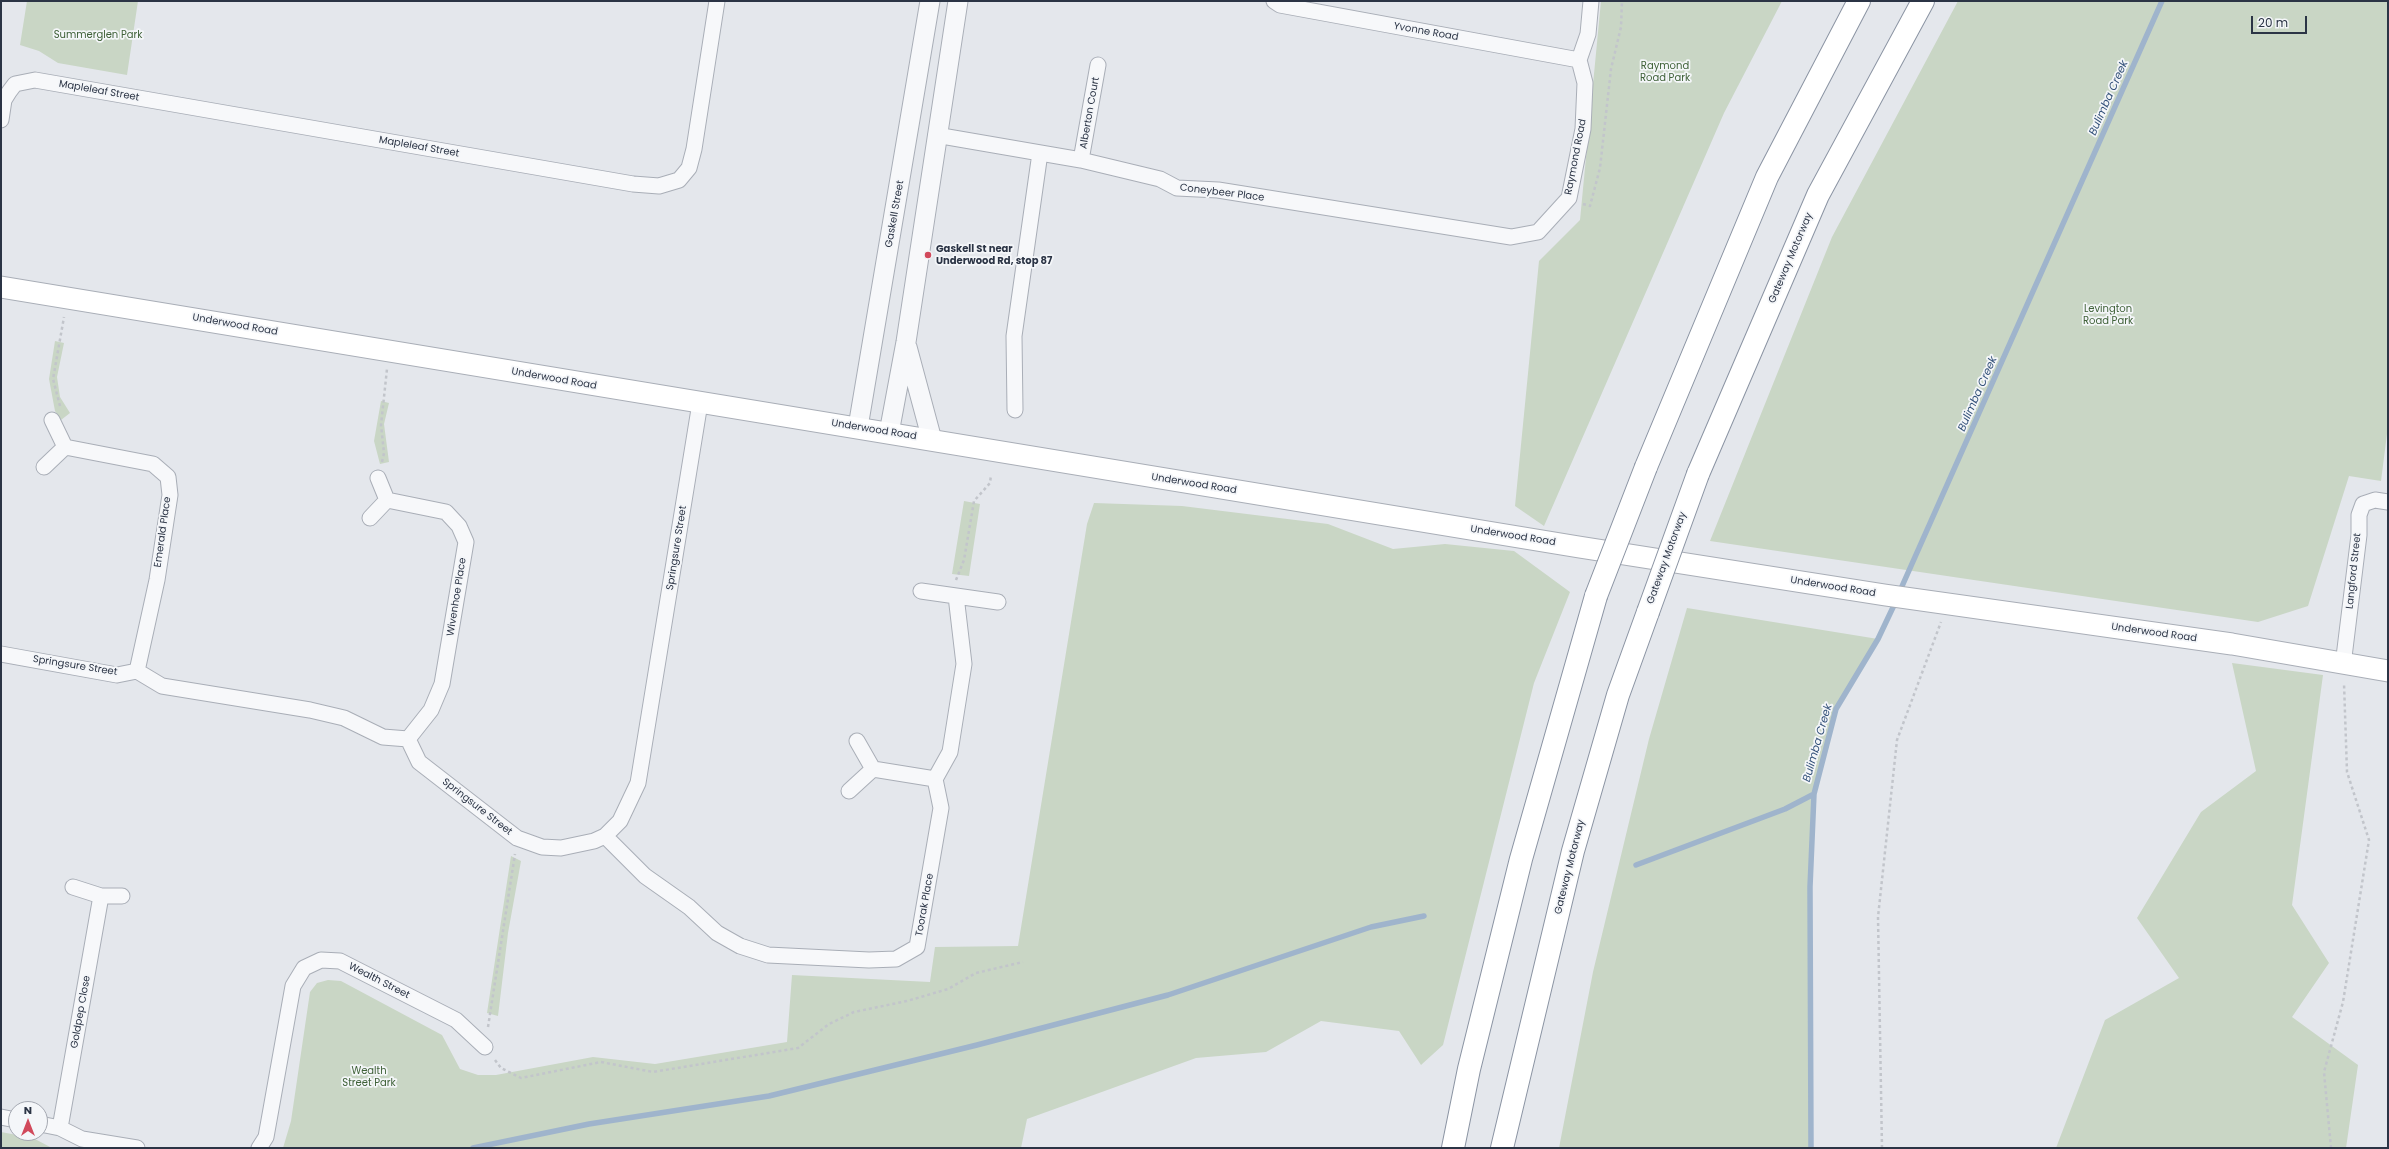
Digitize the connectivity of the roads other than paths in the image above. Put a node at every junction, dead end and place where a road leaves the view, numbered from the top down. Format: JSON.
{"nodes":[{"id":1,"x":717,"y":1,"type":"edge"},
{"id":2,"x":930,"y":1,"type":"edge"},
{"id":3,"x":958,"y":1,"type":"edge"},
{"id":4,"x":1274,"y":1,"type":"edge"},
{"id":5,"x":1592,"y":1,"type":"edge"},
{"id":6,"x":1859,"y":1,"type":"edge"},
{"id":7,"x":1923,"y":1,"type":"edge"},
{"id":8,"x":1579,"y":60,"type":"junction"},
{"id":9,"x":1098,"y":66,"type":"dead end"},
{"id":10,"x":1,"y":120,"type":"edge"},
{"id":11,"x":909,"y":132,"type":"junction"},
{"id":12,"x":936,"y":136,"type":"junction"},
{"id":13,"x":1040,"y":153,"type":"junction"},
{"id":14,"x":1082,"y":160,"type":"junction"},
{"id":15,"x":1538,"y":232,"type":"joint"},
{"id":16,"x":1,"y":287,"type":"edge"},
{"id":17,"x":906,"y":342,"type":"junction"},
{"id":18,"x":700,"y":403,"type":"junction"},
{"id":19,"x":1015,"y":410,"type":"dead end"},
{"id":20,"x":52,"y":420,"type":"road end"},
{"id":21,"x":858,"y":427,"type":"junction"},
{"id":22,"x":889,"y":433,"type":"junction"},
{"id":23,"x":932,"y":440,"type":"junction"},
{"id":24,"x":65,"y":447,"type":"junction"},
{"id":25,"x":44,"y":467,"type":"dead end"},
{"id":26,"x":378,"y":478,"type":"road end"},
{"id":27,"x":387,"y":500,"type":"junction"},
{"id":28,"x":2388,"y":502,"type":"edge"},
{"id":29,"x":370,"y":518,"type":"dead end"},
{"id":30,"x":921,"y":591,"type":"dead end"},
{"id":31,"x":956,"y":596,"type":"junction"},
{"id":32,"x":998,"y":602,"type":"dead end"},
{"id":33,"x":1,"y":654,"type":"edge"},
{"id":34,"x":2344,"y":665,"type":"junction"},
{"id":35,"x":137,"y":671,"type":"junction"},
{"id":36,"x":2388,"y":671,"type":"edge"},
{"id":37,"x":408,"y":739,"type":"junction"},
{"id":38,"x":858,"y":741,"type":"dead end"},
{"id":39,"x":873,"y":769,"type":"junction"},
{"id":40,"x":935,"y":779,"type":"junction"},
{"id":41,"x":849,"y":791,"type":"dead end"},
{"id":42,"x":605,"y":836,"type":"junction"},
{"id":43,"x":72,"y":887,"type":"dead end"},
{"id":44,"x":101,"y":896,"type":"junction"},
{"id":45,"x":122,"y":896,"type":"dead end"},
{"id":46,"x":485,"y":1047,"type":"road end"},
{"id":47,"x":48,"y":1126,"type":"edge"},
{"id":48,"x":60,"y":1128,"type":"junction"},
{"id":49,"x":137,"y":1148,"type":"edge"},
{"id":50,"x":259,"y":1148,"type":"edge"},
{"id":51,"x":1453,"y":1148,"type":"edge"},
{"id":52,"x":1502,"y":1148,"type":"edge"}],
"edges":[{"from":1,"to":10,"type":"street","name":"Mapleleaf Street"},
{"from":2,"to":11,"type":"street","name":"Gaskell Street"},
{"from":3,"to":12,"type":"street"},
{"from":4,"to":8,"type":"street","name":"Yvonne Road"},
{"from":5,"to":8,"type":"street"},
{"from":6,"to":51,"type":"highway","bridge":true},
{"from":7,"to":52,"type":"highway","name":"Gateway Motorway","bridge":true},
{"from":8,"to":15,"type":"street","name":"Raymond Road"},
{"from":9,"to":14,"type":"street","name":"Alberton Court"},
{"from":11,"to":12,"type":"street","name":"Coneybeer Place"},
{"from":11,"to":21,"type":"street","name":"Gaskell Street"},
{"from":12,"to":13,"type":"street","name":"Coneybeer Place"},
{"from":12,"to":17,"type":"street"},
{"from":13,"to":14,"type":"street","name":"Coneybeer Place"},
{"from":13,"to":19,"type":"street"},
{"from":14,"to":15,"type":"street","name":"Coneybeer Place"},
{"from":16,"to":18,"type":"main road","name":"Underwood Road"},
{"from":17,"to":22,"type":"street"},
{"from":17,"to":23,"type":"street"},
{"from":18,"to":21,"type":"main road","name":"Underwood Road"},
{"from":18,"to":42,"type":"street","name":"Springsure Street"},
{"from":20,"to":24,"type":"street"},
{"from":21,"to":22,"type":"main road","name":"Underwood Road"},
{"from":22,"to":23,"type":"main road","name":"Underwood Road"},
{"from":23,"to":34,"type":"main road","name":"Underwood Road"},
{"from":24,"to":25,"type":"street"},
{"from":24,"to":35,"type":"street","name":"Emerald Place"},
{"from":26,"to":27,"type":"street"},
{"from":27,"to":29,"type":"street"},
{"from":27,"to":37,"type":"street","name":"Wivenhoe Place"},
{"from":28,"to":34,"type":"street","name":"Langford Street"},
{"from":30,"to":31,"type":"street"},
{"from":31,"to":32,"type":"street"},
{"from":31,"to":40,"type":"street"},
{"from":33,"to":35,"type":"street","name":"Springsure Street"},
{"from":34,"to":36,"type":"main road","name":"Underwood Road"},
{"from":35,"to":37,"type":"street"},
{"from":37,"to":42,"type":"street","name":"Springsure Street"},
{"from":38,"to":39,"type":"street"},
{"from":39,"to":40,"type":"street"},
{"from":39,"to":41,"type":"street"},
{"from":40,"to":42,"type":"street","name":"Toorak Place"},
{"from":43,"to":44,"type":"street"},
{"from":44,"to":45,"type":"street"},
{"from":44,"to":48,"type":"street","name":"Goldpep Close"},
{"from":46,"to":50,"type":"street","name":"Wealth Street"},
{"from":47,"to":48,"type":"street"},
{"from":48,"to":49,"type":"street"}]}
